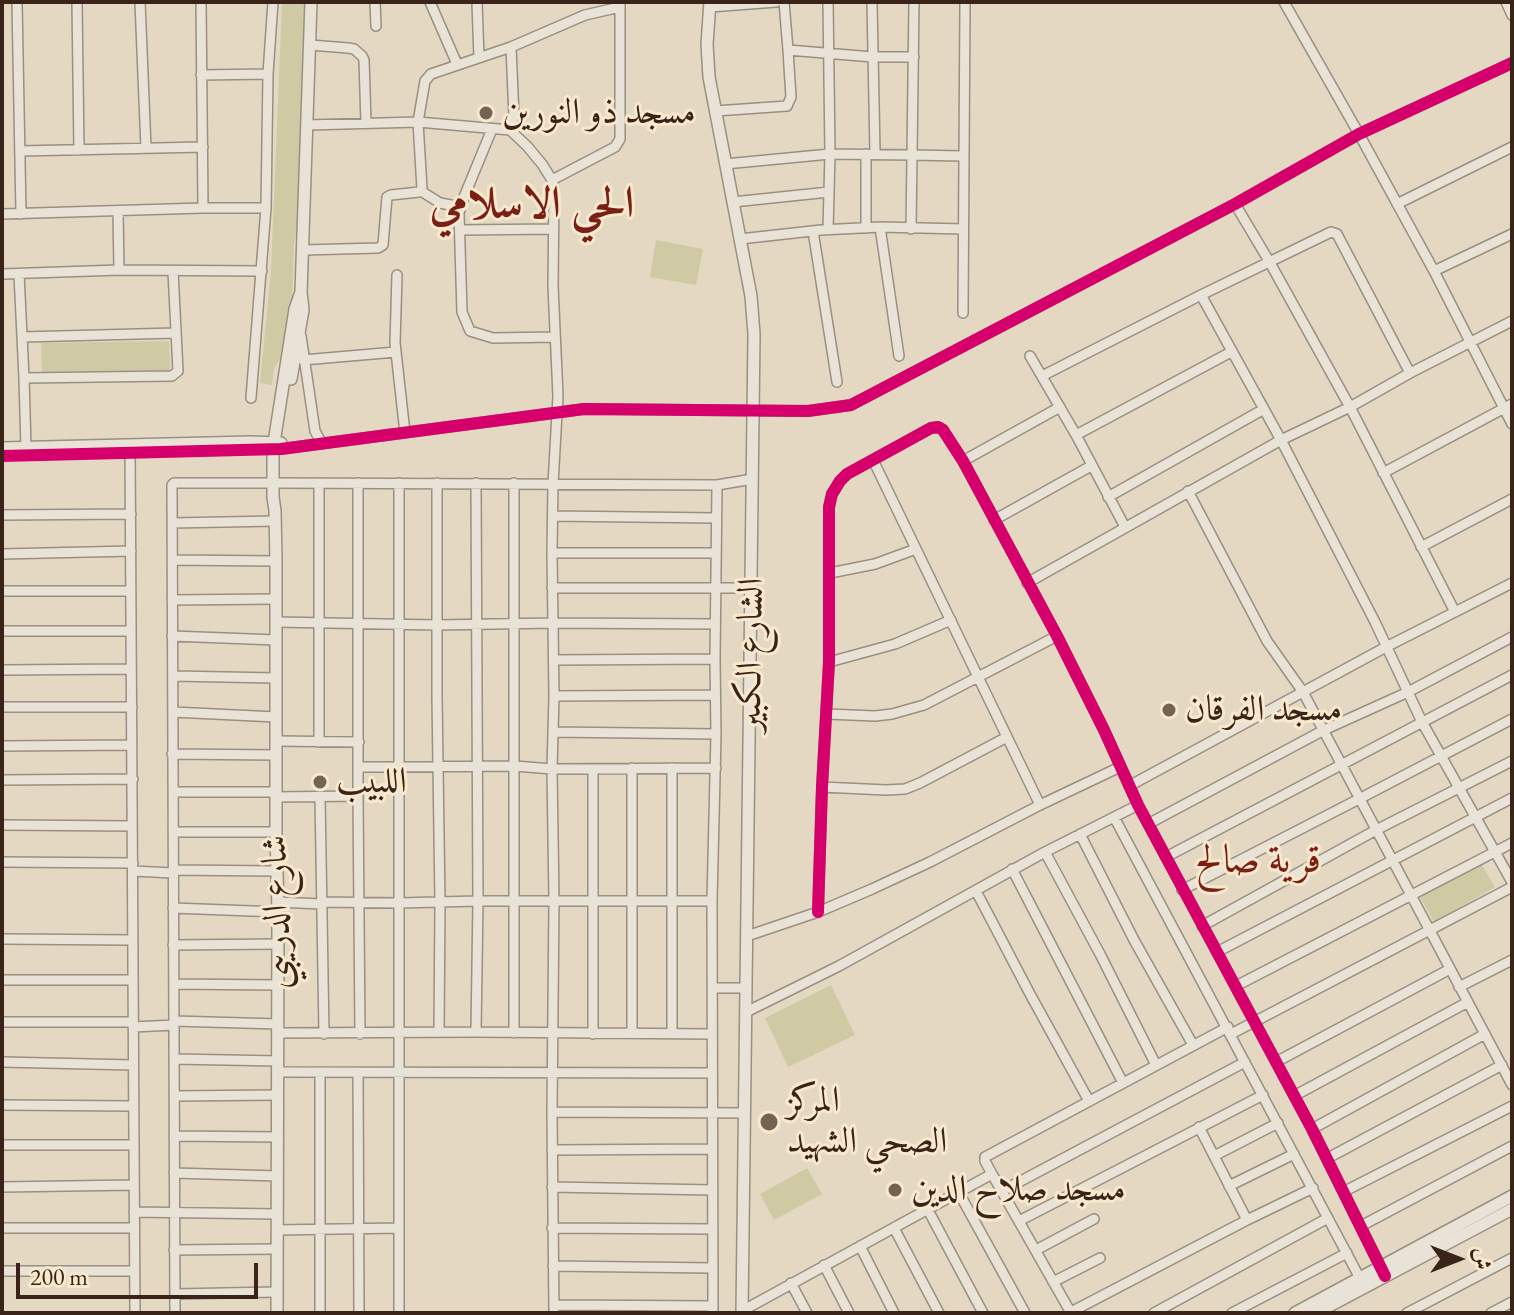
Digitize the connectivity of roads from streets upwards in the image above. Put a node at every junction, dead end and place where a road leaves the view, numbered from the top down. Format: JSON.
{"nodes":[{"id":1,"x":17,"y":2,"type":"edge"},
{"id":2,"x":77,"y":2,"type":"edge"},
{"id":3,"x":140,"y":2,"type":"edge"},
{"id":4,"x":201,"y":2,"type":"edge"},
{"id":5,"x":273,"y":2,"type":"edge"},
{"id":6,"x":311,"y":2,"type":"edge"},
{"id":7,"x":375,"y":2,"type":"edge"},
{"id":8,"x":430,"y":2,"type":"edge"},
{"id":9,"x":477,"y":2,"type":"edge"},
{"id":10,"x":776,"y":2,"type":"edge"},
{"id":11,"x":784,"y":2,"type":"edge"},
{"id":12,"x":828,"y":2,"type":"edge"},
{"id":13,"x":872,"y":2,"type":"edge"},
{"id":14,"x":914,"y":2,"type":"edge"},
{"id":15,"x":965,"y":2,"type":"edge"},
{"id":16,"x":1284,"y":2,"type":"edge"},
{"id":17,"x":1506,"y":2,"type":"edge"},
{"id":18,"x":620,"y":4,"type":"edge"},
{"id":19,"x":710,"y":4,"type":"edge"},
{"id":20,"x":1512,"y":15,"type":"edge"},
{"id":21,"x":376,"y":26,"type":"dead end"},
{"id":22,"x":310,"y":45,"type":"junction"},
{"id":23,"x":511,"y":47,"type":"junction"},
{"id":24,"x":788,"y":50,"type":"junction"},
{"id":25,"x":827,"y":53,"type":"junction"},
{"id":26,"x":873,"y":57,"type":"junction"},
{"id":27,"x":914,"y":57,"type":"junction"},
{"id":28,"x":479,"y":58,"type":"junction"},
{"id":29,"x":1512,"y":63,"type":"edge"},
{"id":30,"x":457,"y":64,"type":"junction"},
{"id":31,"x":268,"y":74,"type":"junction"},
{"id":32,"x":201,"y":75,"type":"junction"},
{"id":33,"x":715,"y":111,"type":"junction"},
{"id":34,"x":418,"y":122,"type":"junction"},
{"id":35,"x":366,"y":123,"type":"junction"},
{"id":36,"x":307,"y":125,"type":"junction"},
{"id":37,"x":492,"y":129,"type":"junction"},
{"id":38,"x":510,"y":130,"type":"junction"},
{"id":39,"x":1359,"y":134,"type":"junction"},
{"id":40,"x":203,"y":147,"type":"junction"},
{"id":41,"x":1512,"y":147,"type":"edge"},
{"id":42,"x":146,"y":148,"type":"junction"},
{"id":43,"x":79,"y":150,"type":"junction"},
{"id":44,"x":20,"y":151,"type":"junction"},
{"id":45,"x":830,"y":154,"type":"junction"},
{"id":46,"x":870,"y":154,"type":"junction"},
{"id":47,"x":912,"y":155,"type":"junction"},
{"id":48,"x":963,"y":156,"type":"junction"},
{"id":49,"x":725,"y":164,"type":"junction"},
{"id":50,"x":552,"y":180,"type":"junction"},
{"id":51,"x":421,"y":191,"type":"junction"},
{"id":52,"x":829,"y":192,"type":"junction"},
{"id":53,"x":733,"y":202,"type":"junction"},
{"id":54,"x":1235,"y":204,"type":"junction"},
{"id":55,"x":1397,"y":204,"type":"junction"},
{"id":56,"x":461,"y":207,"type":"junction"},
{"id":57,"x":203,"y":208,"type":"junction"},
{"id":58,"x":266,"y":208,"type":"junction"},
{"id":59,"x":118,"y":211,"type":"junction"},
{"id":60,"x":2,"y":214,"type":"edge"},
{"id":61,"x":21,"y":214,"type":"junction"},
{"id":62,"x":880,"y":227,"type":"junction"},
{"id":63,"x":866,"y":228,"type":"junction"},
{"id":64,"x":553,"y":229,"type":"junction"},
{"id":65,"x":911,"y":229,"type":"junction"},
{"id":66,"x":963,"y":229,"type":"junction"},
{"id":67,"x":460,"y":230,"type":"junction"},
{"id":68,"x":828,"y":230,"type":"junction"},
{"id":69,"x":813,"y":231,"type":"junction"},
{"id":70,"x":1512,"y":234,"type":"edge"},
{"id":71,"x":740,"y":239,"type":"junction"},
{"id":72,"x":304,"y":250,"type":"junction"},
{"id":73,"x":1269,"y":261,"type":"junction"},
{"id":74,"x":119,"y":270,"type":"junction"},
{"id":75,"x":173,"y":271,"type":"junction"},
{"id":76,"x":262,"y":271,"type":"junction"},
{"id":77,"x":1434,"y":271,"type":"junction"},
{"id":78,"x":2,"y":274,"type":"edge"},
{"id":79,"x":19,"y":274,"type":"junction"},
{"id":80,"x":397,"y":275,"type":"dead end"},
{"id":81,"x":301,"y":292,"type":"junction"},
{"id":82,"x":1201,"y":295,"type":"junction"},
{"id":83,"x":963,"y":313,"type":"dead end"},
{"id":84,"x":1512,"y":321,"type":"edge"},
{"id":85,"x":300,"y":328,"type":"junction"},
{"id":86,"x":176,"y":333,"type":"junction"},
{"id":87,"x":22,"y":337,"type":"junction"},
{"id":88,"x":555,"y":337,"type":"junction"},
{"id":89,"x":1470,"y":344,"type":"junction"},
{"id":90,"x":396,"y":352,"type":"junction"},
{"id":91,"x":1231,"y":352,"type":"junction"},
{"id":92,"x":899,"y":356,"type":"dead end"},
{"id":93,"x":1030,"y":356,"type":"dead end"},
{"id":94,"x":303,"y":360,"type":"junction"},
{"id":95,"x":1410,"y":373,"type":"junction"},
{"id":96,"x":1042,"y":376,"type":"junction"},
{"id":97,"x":24,"y":378,"type":"junction"},
{"id":98,"x":837,"y":382,"type":"dead end"},
{"id":99,"x":251,"y":398,"type":"dead end"},
{"id":100,"x":1508,"y":406,"type":"edge"},
{"id":101,"x":1060,"y":407,"type":"junction"},
{"id":102,"x":1350,"y":407,"type":"junction"},
{"id":103,"x":1264,"y":409,"type":"junction"},
{"id":104,"x":754,"y":410,"type":"junction"},
{"id":105,"x":557,"y":412,"type":"junction"},
{"id":106,"x":1512,"y":424,"type":"edge"},
{"id":107,"x":405,"y":433,"type":"junction"},
{"id":108,"x":1076,"y":435,"type":"junction"},
{"id":109,"x":1281,"y":440,"type":"junction"},
{"id":110,"x":322,"y":444,"type":"junction"},
{"id":111,"x":280,"y":446,"type":"junction"},
{"id":112,"x":2,"y":448,"type":"edge"},
{"id":113,"x":26,"y":448,"type":"junction"},
{"id":114,"x":130,"y":449,"type":"junction"},
{"id":115,"x":2,"y":456,"type":"edge"},
{"id":116,"x":873,"y":460,"type":"junction"},
{"id":117,"x":963,"y":461,"type":"junction"},
{"id":118,"x":1091,"y":466,"type":"junction"},
{"id":119,"x":1383,"y":473,"type":"junction"},
{"id":120,"x":753,"y":479,"type":"junction"},
{"id":121,"x":276,"y":483,"type":"junction"},
{"id":122,"x":319,"y":483,"type":"junction"},
{"id":123,"x":358,"y":483,"type":"junction"},
{"id":124,"x":399,"y":483,"type":"junction"},
{"id":125,"x":437,"y":483,"type":"junction"},
{"id":126,"x":476,"y":483,"type":"junction"},
{"id":127,"x":514,"y":483,"type":"junction"},
{"id":128,"x":553,"y":484,"type":"junction"},
{"id":129,"x":717,"y":485,"type":"junction"},
{"id":130,"x":1188,"y":491,"type":"junction"},
{"id":131,"x":1108,"y":497,"type":"junction"},
{"id":132,"x":1512,"y":499,"type":"edge"},
{"id":133,"x":131,"y":514,"type":"junction"},
{"id":134,"x":2,"y":515,"type":"edge"},
{"id":135,"x":275,"y":516,"type":"junction"},
{"id":136,"x":553,"y":516,"type":"junction"},
{"id":137,"x":716,"y":518,"type":"junction"},
{"id":138,"x":994,"y":520,"type":"junction"},
{"id":139,"x":172,"y":523,"type":"junction"},
{"id":140,"x":1125,"y":527,"type":"junction"},
{"id":141,"x":1421,"y":547,"type":"junction"},
{"id":142,"x":916,"y":549,"type":"junction"},
{"id":143,"x":131,"y":551,"type":"junction"},
{"id":144,"x":552,"y":553,"type":"junction"},
{"id":145,"x":716,"y":553,"type":"junction"},
{"id":146,"x":2,"y":554,"type":"edge"},
{"id":147,"x":172,"y":560,"type":"junction"},
{"id":148,"x":276,"y":561,"type":"junction"},
{"id":149,"x":830,"y":573,"type":"junction"},
{"id":150,"x":1027,"y":583,"type":"junction"},
{"id":151,"x":1512,"y":583,"type":"edge"},
{"id":152,"x":552,"y":588,"type":"junction"},
{"id":153,"x":716,"y":588,"type":"junction"},
{"id":154,"x":751,"y":588,"type":"junction"},
{"id":155,"x":2,"y":591,"type":"edge"},
{"id":156,"x":131,"y":591,"type":"junction"},
{"id":157,"x":276,"y":599,"type":"junction"},
{"id":158,"x":172,"y":600,"type":"junction"},
{"id":159,"x":1455,"y":612,"type":"junction"},
{"id":160,"x":951,"y":620,"type":"junction"},
{"id":161,"x":276,"y":622,"type":"junction"},
{"id":162,"x":319,"y":622,"type":"junction"},
{"id":163,"x":358,"y":623,"type":"junction"},
{"id":164,"x":515,"y":623,"type":"junction"},
{"id":165,"x":552,"y":623,"type":"junction"},
{"id":166,"x":399,"y":624,"type":"junction"},
{"id":167,"x":715,"y":624,"type":"junction"},
{"id":168,"x":437,"y":625,"type":"junction"},
{"id":169,"x":476,"y":625,"type":"junction"},
{"id":170,"x":2,"y":631,"type":"edge"},
{"id":171,"x":131,"y":631,"type":"junction"},
{"id":172,"x":172,"y":636,"type":"junction"},
{"id":173,"x":1057,"y":636,"type":"junction"},
{"id":174,"x":1512,"y":637,"type":"edge"},
{"id":175,"x":276,"y":640,"type":"junction"},
{"id":176,"x":1386,"y":647,"type":"junction"},
{"id":177,"x":715,"y":659,"type":"junction"},
{"id":178,"x":554,"y":660,"type":"junction"},
{"id":179,"x":829,"y":662,"type":"junction"},
{"id":180,"x":131,"y":669,"type":"junction"},
{"id":181,"x":2,"y":670,"type":"edge"},
{"id":182,"x":1512,"y":675,"type":"edge"},
{"id":183,"x":173,"y":676,"type":"junction"},
{"id":184,"x":979,"y":676,"type":"junction"},
{"id":185,"x":276,"y":678,"type":"junction"},
{"id":186,"x":1303,"y":692,"type":"junction"},
{"id":187,"x":1408,"y":692,"type":"junction"},
{"id":188,"x":715,"y":695,"type":"junction"},
{"id":189,"x":554,"y":696,"type":"junction"},
{"id":190,"x":2,"y":707,"type":"edge"},
{"id":191,"x":132,"y":707,"type":"junction"},
{"id":192,"x":173,"y":712,"type":"junction"},
{"id":193,"x":827,"y":714,"type":"junction"},
{"id":194,"x":276,"y":717,"type":"junction"},
{"id":195,"x":1512,"y":719,"type":"edge"},
{"id":196,"x":1422,"y":722,"type":"junction"},
{"id":197,"x":1324,"y":730,"type":"junction"},
{"id":198,"x":554,"y":732,"type":"junction"},
{"id":199,"x":716,"y":734,"type":"junction"},
{"id":200,"x":1007,"y":737,"type":"junction"},
{"id":201,"x":276,"y":741,"type":"junction"},
{"id":202,"x":319,"y":742,"type":"junction"},
{"id":203,"x":359,"y":742,"type":"junction"},
{"id":204,"x":132,"y":745,"type":"junction"},
{"id":205,"x":2,"y":746,"type":"edge"},
{"id":206,"x":172,"y":754,"type":"junction"},
{"id":207,"x":276,"y":755,"type":"junction"},
{"id":208,"x":1441,"y":756,"type":"junction"},
{"id":209,"x":1512,"y":761,"type":"edge"},
{"id":210,"x":1342,"y":764,"type":"junction"},
{"id":211,"x":515,"y":766,"type":"junction"},
{"id":212,"x":359,"y":767,"type":"junction"},
{"id":213,"x":400,"y":767,"type":"junction"},
{"id":214,"x":477,"y":767,"type":"junction"},
{"id":215,"x":1120,"y":767,"type":"junction"},
{"id":216,"x":438,"y":768,"type":"junction"},
{"id":217,"x":632,"y":768,"type":"junction"},
{"id":218,"x":672,"y":768,"type":"junction"},
{"id":219,"x":716,"y":768,"type":"junction"},
{"id":220,"x":552,"y":769,"type":"junction"},
{"id":221,"x":593,"y":769,"type":"junction"},
{"id":222,"x":133,"y":779,"type":"junction"},
{"id":223,"x":2,"y":780,"type":"edge"},
{"id":224,"x":1129,"y":786,"type":"junction"},
{"id":225,"x":822,"y":787,"type":"junction"},
{"id":226,"x":1460,"y":788,"type":"junction"},
{"id":227,"x":173,"y":792,"type":"junction"},
{"id":228,"x":276,"y":795,"type":"junction"},
{"id":229,"x":358,"y":796,"type":"junction"},
{"id":230,"x":320,"y":797,"type":"junction"},
{"id":231,"x":1512,"y":798,"type":"edge"},
{"id":232,"x":1359,"y":799,"type":"junction"},
{"id":233,"x":1040,"y":805,"type":"junction"},
{"id":234,"x":1138,"y":805,"type":"junction"},
{"id":235,"x":1114,"y":817,"type":"junction"},
{"id":236,"x":1477,"y":817,"type":"junction"},
{"id":237,"x":1148,"y":824,"type":"junction"},
{"id":238,"x":2,"y":825,"type":"edge"},
{"id":239,"x":132,"y":826,"type":"junction"},
{"id":240,"x":1376,"y":830,"type":"junction"},
{"id":241,"x":173,"y":832,"type":"junction"},
{"id":242,"x":276,"y":832,"type":"junction"},
{"id":243,"x":1080,"y":834,"type":"junction"},
{"id":244,"x":1512,"y":843,"type":"edge"},
{"id":245,"x":1495,"y":851,"type":"junction"},
{"id":246,"x":1045,"y":852,"type":"junction"},
{"id":247,"x":1166,"y":857,"type":"junction"},
{"id":248,"x":1393,"y":860,"type":"junction"},
{"id":249,"x":2,"y":862,"type":"edge"},
{"id":250,"x":133,"y":867,"type":"junction"},
{"id":251,"x":1012,"y":869,"type":"junction"},
{"id":252,"x":173,"y":871,"type":"junction"},
{"id":253,"x":276,"y":871,"type":"junction"},
{"id":254,"x":1512,"y":885,"type":"edge"},
{"id":255,"x":1182,"y":890,"type":"junction"},
{"id":256,"x":976,"y":891,"type":"junction"},
{"id":257,"x":1412,"y":896,"type":"junction"},
{"id":258,"x":478,"y":901,"type":"junction"},
{"id":259,"x":515,"y":901,"type":"junction"},
{"id":260,"x":554,"y":901,"type":"junction"},
{"id":261,"x":594,"y":901,"type":"junction"},
{"id":262,"x":633,"y":901,"type":"junction"},
{"id":263,"x":671,"y":901,"type":"junction"},
{"id":264,"x":712,"y":901,"type":"junction"},
{"id":265,"x":358,"y":902,"type":"junction"},
{"id":266,"x":321,"y":903,"type":"junction"},
{"id":267,"x":399,"y":903,"type":"junction"},
{"id":268,"x":440,"y":903,"type":"junction"},
{"id":269,"x":278,"y":907,"type":"junction"},
{"id":270,"x":173,"y":908,"type":"junction"},
{"id":271,"x":818,"y":912,"type":"junction"},
{"id":272,"x":1202,"y":926,"type":"junction"},
{"id":273,"x":1431,"y":931,"type":"junction"},
{"id":274,"x":747,"y":936,"type":"junction"},
{"id":275,"x":2,"y":939,"type":"edge"},
{"id":276,"x":132,"y":940,"type":"junction"},
{"id":277,"x":278,"y":944,"type":"junction"},
{"id":278,"x":173,"y":945,"type":"junction"},
{"id":279,"x":1217,"y":952,"type":"junction"},
{"id":280,"x":1512,"y":960,"type":"edge"},
{"id":281,"x":1450,"y":969,"type":"junction"},
{"id":282,"x":2,"y":980,"type":"edge"},
{"id":283,"x":132,"y":980,"type":"junction"},
{"id":284,"x":174,"y":984,"type":"junction"},
{"id":285,"x":278,"y":985,"type":"junction"},
{"id":286,"x":1236,"y":986,"type":"junction"},
{"id":287,"x":1459,"y":987,"type":"junction"},
{"id":288,"x":713,"y":988,"type":"junction"},
{"id":289,"x":746,"y":988,"type":"junction"},
{"id":290,"x":1468,"y":1002,"type":"junction"},
{"id":291,"x":746,"y":1012,"type":"junction"},
{"id":292,"x":2,"y":1022,"type":"edge"},
{"id":293,"x":1255,"y":1022,"type":"junction"},
{"id":294,"x":174,"y":1023,"type":"junction"},
{"id":295,"x":133,"y":1024,"type":"junction"},
{"id":296,"x":278,"y":1029,"type":"junction"},
{"id":297,"x":1230,"y":1031,"type":"junction"},
{"id":298,"x":399,"y":1032,"type":"junction"},
{"id":299,"x":439,"y":1032,"type":"junction"},
{"id":300,"x":476,"y":1032,"type":"junction"},
{"id":301,"x":514,"y":1033,"type":"junction"},
{"id":302,"x":554,"y":1033,"type":"junction"},
{"id":303,"x":632,"y":1033,"type":"junction"},
{"id":304,"x":672,"y":1033,"type":"junction"},
{"id":305,"x":324,"y":1034,"type":"junction"},
{"id":306,"x":360,"y":1034,"type":"junction"},
{"id":307,"x":593,"y":1034,"type":"junction"},
{"id":308,"x":712,"y":1034,"type":"junction"},
{"id":309,"x":1485,"y":1034,"type":"junction"},
{"id":310,"x":1193,"y":1045,"type":"junction"},
{"id":311,"x":174,"y":1059,"type":"junction"},
{"id":312,"x":2,"y":1062,"type":"edge"},
{"id":313,"x":1245,"y":1062,"type":"junction"},
{"id":314,"x":1276,"y":1062,"type":"junction"},
{"id":315,"x":133,"y":1065,"type":"junction"},
{"id":316,"x":1156,"y":1065,"type":"junction"},
{"id":317,"x":1502,"y":1065,"type":"junction"},
{"id":318,"x":278,"y":1066,"type":"junction"},
{"id":319,"x":320,"y":1072,"type":"junction"},
{"id":320,"x":399,"y":1072,"type":"junction"},
{"id":321,"x":552,"y":1072,"type":"junction"},
{"id":322,"x":358,"y":1073,"type":"junction"},
{"id":323,"x":712,"y":1073,"type":"junction"},
{"id":324,"x":1123,"y":1083,"type":"junction"},
{"id":325,"x":1512,"y":1085,"type":"edge"},
{"id":326,"x":278,"y":1095,"type":"junction"},
{"id":327,"x":1263,"y":1095,"type":"junction"},
{"id":328,"x":174,"y":1096,"type":"junction"},
{"id":329,"x":1294,"y":1096,"type":"junction"},
{"id":330,"x":1089,"y":1101,"type":"junction"},
{"id":331,"x":2,"y":1105,"type":"edge"},
{"id":332,"x":132,"y":1106,"type":"junction"},
{"id":333,"x":1512,"y":1106,"type":"edge"},
{"id":334,"x":552,"y":1112,"type":"junction"},
{"id":335,"x":712,"y":1113,"type":"junction"},
{"id":336,"x":745,"y":1113,"type":"junction"},
{"id":337,"x":1278,"y":1123,"type":"junction"},
{"id":338,"x":1199,"y":1127,"type":"junction"},
{"id":339,"x":1312,"y":1129,"type":"junction"},
{"id":340,"x":174,"y":1136,"type":"junction"},
{"id":341,"x":278,"y":1137,"type":"junction"},
{"id":342,"x":2,"y":1145,"type":"edge"},
{"id":343,"x":133,"y":1145,"type":"junction"},
{"id":344,"x":1512,"y":1146,"type":"edge"},
{"id":345,"x":712,"y":1149,"type":"junction"},
{"id":346,"x":552,"y":1150,"type":"junction"},
{"id":347,"x":1294,"y":1154,"type":"junction"},
{"id":348,"x":1214,"y":1156,"type":"junction"},
{"id":349,"x":1328,"y":1158,"type":"junction"},
{"id":350,"x":174,"y":1173,"type":"junction"},
{"id":351,"x":992,"y":1174,"type":"junction"},
{"id":352,"x":278,"y":1176,"type":"junction"},
{"id":353,"x":133,"y":1185,"type":"junction"},
{"id":354,"x":1229,"y":1186,"type":"junction"},
{"id":355,"x":2,"y":1187,"type":"edge"},
{"id":356,"x":552,"y":1187,"type":"junction"},
{"id":357,"x":1313,"y":1188,"type":"junction"},
{"id":358,"x":713,"y":1190,"type":"junction"},
{"id":359,"x":1002,"y":1191,"type":"junction"},
{"id":360,"x":1345,"y":1191,"type":"junction"},
{"id":361,"x":959,"y":1193,"type":"junction"},
{"id":362,"x":1512,"y":1196,"type":"edge"},
{"id":363,"x":1512,"y":1209,"type":"edge"},
{"id":364,"x":928,"y":1210,"type":"junction"},
{"id":365,"x":134,"y":1212,"type":"junction"},
{"id":366,"x":174,"y":1212,"type":"junction"},
{"id":367,"x":277,"y":1214,"type":"junction"},
{"id":368,"x":1328,"y":1218,"type":"junction"},
{"id":369,"x":1094,"y":1219,"type":"dead end"},
{"id":370,"x":1247,"y":1220,"type":"junction"},
{"id":371,"x":1019,"y":1221,"type":"junction"},
{"id":372,"x":1361,"y":1226,"type":"junction"},
{"id":373,"x":2,"y":1228,"type":"edge"},
{"id":374,"x":134,"y":1228,"type":"junction"},
{"id":375,"x":399,"y":1228,"type":"junction"},
{"id":376,"x":552,"y":1228,"type":"junction"},
{"id":377,"x":894,"y":1228,"type":"junction"},
{"id":378,"x":319,"y":1229,"type":"junction"},
{"id":379,"x":358,"y":1229,"type":"junction"},
{"id":380,"x":713,"y":1229,"type":"junction"},
{"id":381,"x":277,"y":1230,"type":"junction"},
{"id":382,"x":860,"y":1246,"type":"junction"},
{"id":383,"x":276,"y":1249,"type":"junction"},
{"id":384,"x":174,"y":1250,"type":"junction"},
{"id":385,"x":1036,"y":1250,"type":"junction"},
{"id":386,"x":1347,"y":1253,"type":"junction"},
{"id":387,"x":1100,"y":1258,"type":"dead end"},
{"id":388,"x":1512,"y":1258,"type":"edge"},
{"id":389,"x":824,"y":1265,"type":"junction"},
{"id":390,"x":553,"y":1266,"type":"junction"},
{"id":391,"x":713,"y":1268,"type":"junction"},
{"id":392,"x":2,"y":1271,"type":"edge"},
{"id":393,"x":134,"y":1271,"type":"junction"},
{"id":394,"x":1383,"y":1272,"type":"junction"},
{"id":395,"x":1053,"y":1282,"type":"junction"},
{"id":396,"x":1362,"y":1282,"type":"junction"},
{"id":397,"x":791,"y":1283,"type":"junction"},
{"id":398,"x":276,"y":1292,"type":"junction"},
{"id":399,"x":175,"y":1294,"type":"junction"},
{"id":400,"x":1512,"y":1302,"type":"edge"},
{"id":401,"x":757,"y":1303,"type":"junction"},
{"id":402,"x":554,"y":1309,"type":"edge"},
{"id":403,"x":713,"y":1310,"type":"edge"},
{"id":404,"x":742,"y":1312,"type":"edge"},
{"id":405,"x":1071,"y":1312,"type":"edge"},
{"id":406,"x":135,"y":1313,"type":"edge"},
{"id":407,"x":175,"y":1313,"type":"edge"},
{"id":408,"x":277,"y":1313,"type":"edge"},
{"id":409,"x":320,"y":1313,"type":"edge"},
{"id":410,"x":359,"y":1313,"type":"edge"},
{"id":411,"x":399,"y":1313,"type":"edge"},
{"id":412,"x":762,"y":1313,"type":"edge"},
{"id":413,"x":807,"y":1313,"type":"edge"},
{"id":414,"x":849,"y":1313,"type":"edge"},
{"id":415,"x":894,"y":1313,"type":"edge"},
{"id":416,"x":939,"y":1313,"type":"edge"},
{"id":417,"x":983,"y":1313,"type":"edge"},
{"id":418,"x":1025,"y":1313,"type":"edge"},
{"id":419,"x":1154,"y":1313,"type":"edge"},
{"id":420,"x":1232,"y":1313,"type":"edge"},
{"id":421,"x":1295,"y":1313,"type":"edge"},
{"id":422,"x":1316,"y":1313,"type":"edge"},
{"id":423,"x":1407,"y":1313,"type":"edge"},
{"id":424,"x":1491,"y":1313,"type":"edge"}],
"edges":[{"from":1,"to":44,"type":"street"},
{"from":2,"to":43,"type":"street"},
{"from":3,"to":42,"type":"street"},
{"from":4,"to":32,"type":"street"},
{"from":5,"to":31,"type":"street"},
{"from":6,"to":22,"type":"street"},
{"from":7,"to":21,"type":"street"},
{"from":8,"to":30,"type":"street"},
{"from":9,"to":28,"type":"street"},
{"from":10,"to":19,"type":"street"},
{"from":11,"to":24,"type":"street"},
{"from":12,"to":25,"type":"street"},
{"from":13,"to":26,"type":"street"},
{"from":14,"to":27,"type":"street"},
{"from":15,"to":48,"type":"street"},
{"from":16,"to":39,"type":"street"},
{"from":17,"to":20,"type":"street"},
{"from":18,"to":23,"type":"street"},
{"from":18,"to":50,"type":"street"},
{"from":19,"to":33,"type":"street","name":"الشارع الكبير"},
{"from":22,"to":35,"type":"street"},
{"from":22,"to":36,"type":"street"},
{"from":23,"to":28,"type":"street"},
{"from":23,"to":38,"type":"street"},
{"from":24,"to":25,"type":"street"},
{"from":24,"to":33,"type":"street"},
{"from":25,"to":26,"type":"street"},
{"from":25,"to":45,"type":"street"},
{"from":26,"to":27,"type":"street"},
{"from":26,"to":46,"type":"street"},
{"from":27,"to":47,"type":"street"},
{"from":28,"to":30,"type":"street"},
{"from":29,"to":39,"type":"street"},
{"from":30,"to":34,"type":"street"},
{"from":31,"to":32,"type":"street"},
{"from":31,"to":58,"type":"street"},
{"from":32,"to":40,"type":"street"},
{"from":33,"to":49,"type":"street","name":"الشارع الكبير"},
{"from":34,"to":35,"type":"street"},
{"from":34,"to":37,"type":"street"},
{"from":34,"to":51,"type":"street"},
{"from":35,"to":36,"type":"street"},
{"from":36,"to":72,"type":"street"},
{"from":37,"to":38,"type":"street"},
{"from":37,"to":56,"type":"street"},
{"from":38,"to":50,"type":"street"},
{"from":39,"to":54,"type":"street"},
{"from":39,"to":55,"type":"street"},
{"from":40,"to":42,"type":"street"},
{"from":40,"to":57,"type":"street"},
{"from":41,"to":55,"type":"street"},
{"from":42,"to":43,"type":"street"},
{"from":43,"to":44,"type":"street"},
{"from":44,"to":61,"type":"street"},
{"from":45,"to":46,"type":"street"},
{"from":45,"to":49,"type":"street"},
{"from":45,"to":52,"type":"street"},
{"from":46,"to":47,"type":"street"},
{"from":46,"to":63,"type":"street"},
{"from":47,"to":48,"type":"street"},
{"from":47,"to":65,"type":"street"},
{"from":48,"to":66,"type":"street"},
{"from":49,"to":53,"type":"street","name":"الشارع الكبير"},
{"from":50,"to":64,"type":"street"},
{"from":51,"to":56,"type":"street"},
{"from":51,"to":72,"type":"street"},
{"from":52,"to":53,"type":"street"},
{"from":52,"to":68,"type":"street"},
{"from":53,"to":71,"type":"street","name":"الشارع الكبير"},
{"from":54,"to":73,"type":"street"},
{"from":54,"to":104,"type":"street"},
{"from":55,"to":77,"type":"street"},
{"from":56,"to":67,"type":"street"},
{"from":57,"to":58,"type":"street"},
{"from":57,"to":59,"type":"street"},
{"from":58,"to":76,"type":"street"},
{"from":59,"to":61,"type":"street"},
{"from":59,"to":74,"type":"street"},
{"from":60,"to":61,"type":"street"},
{"from":62,"to":63,"type":"street"},
{"from":62,"to":65,"type":"street"},
{"from":62,"to":92,"type":"street"},
{"from":63,"to":68,"type":"street"},
{"from":64,"to":67,"type":"street"},
{"from":64,"to":88,"type":"street"},
{"from":65,"to":66,"type":"street"},
{"from":66,"to":83,"type":"street"},
{"from":67,"to":88,"type":"street"},
{"from":68,"to":69,"type":"street"},
{"from":69,"to":71,"type":"street"},
{"from":69,"to":98,"type":"street"},
{"from":70,"to":77,"type":"street"},
{"from":71,"to":104,"type":"street","name":"الشارع الكبير"},
{"from":72,"to":81,"type":"street"},
{"from":73,"to":82,"type":"street"},
{"from":73,"to":95,"type":"street"},
{"from":73,"to":102,"type":"street"},
{"from":74,"to":75,"type":"street"},
{"from":74,"to":79,"type":"street"},
{"from":75,"to":76,"type":"street"},
{"from":75,"to":86,"type":"street"},
{"from":76,"to":99,"type":"street"},
{"from":77,"to":89,"type":"street"},
{"from":78,"to":79,"type":"street"},
{"from":79,"to":87,"type":"street"},
{"from":80,"to":90,"type":"street"},
{"from":81,"to":85,"type":"street"},
{"from":81,"to":111,"type":"street"},
{"from":82,"to":91,"type":"street"},
{"from":82,"to":96,"type":"street"},
{"from":84,"to":89,"type":"street"},
{"from":85,"to":94,"type":"street"},
{"from":85,"to":111,"type":"street"},
{"from":86,"to":87,"type":"street"},
{"from":86,"to":97,"type":"street"},
{"from":87,"to":97,"type":"street"},
{"from":88,"to":105,"type":"street"},
{"from":89,"to":95,"type":"street"},
{"from":89,"to":100,"type":"street"},
{"from":90,"to":94,"type":"street"},
{"from":90,"to":107,"type":"street"},
{"from":91,"to":103,"type":"street"},
{"from":91,"to":108,"type":"street"},
{"from":93,"to":96,"type":"street"},
{"from":94,"to":110,"type":"street"},
{"from":95,"to":102,"type":"street"},
{"from":96,"to":101,"type":"street"},
{"from":97,"to":113,"type":"street"},
{"from":100,"to":106,"type":"street"},
{"from":100,"to":119,"type":"street"},
{"from":101,"to":108,"type":"street"},
{"from":101,"to":117,"type":"street"},
{"from":102,"to":109,"type":"street"},
{"from":102,"to":119,"type":"street"},
{"from":103,"to":109,"type":"street"},
{"from":103,"to":131,"type":"street"},
{"from":104,"to":105,"type":"street"},
{"from":104,"to":120,"type":"street","name":"الشارع الكبير"},
{"from":105,"to":107,"type":"street"},
{"from":105,"to":128,"type":"street"},
{"from":107,"to":110,"type":"street"},
{"from":108,"to":118,"type":"street"},
{"from":109,"to":130,"type":"street"},
{"from":109,"to":176,"type":"street"},
{"from":110,"to":111,"type":"street"},
{"from":111,"to":114,"type":"street"},
{"from":111,"to":121,"type":"street","name":"شارع الدريبي"},
{"from":112,"to":113,"type":"street"},
{"from":113,"to":114,"type":"street"},
{"from":114,"to":115,"type":"street"},
{"from":114,"to":133,"type":"street"},
{"from":116,"to":117,"type":"street"},
{"from":116,"to":142,"type":"street"},
{"from":116,"to":149,"type":"street"},
{"from":117,"to":138,"type":"street"},
{"from":118,"to":131,"type":"street"},
{"from":118,"to":138,"type":"street"},
{"from":119,"to":141,"type":"street"},
{"from":120,"to":129,"type":"street"},
{"from":120,"to":154,"type":"street","name":"الشارع الكبير"},
{"from":121,"to":122,"type":"street"},
{"from":121,"to":135,"type":"street","name":"شارع الدريبي"},
{"from":121,"to":139,"type":"street"},
{"from":122,"to":123,"type":"street"},
{"from":122,"to":162,"type":"street"},
{"from":123,"to":124,"type":"street"},
{"from":123,"to":163,"type":"street"},
{"from":124,"to":125,"type":"street"},
{"from":124,"to":166,"type":"street"},
{"from":125,"to":126,"type":"street"},
{"from":125,"to":168,"type":"street"},
{"from":126,"to":127,"type":"street"},
{"from":126,"to":169,"type":"street"},
{"from":127,"to":128,"type":"street"},
{"from":127,"to":164,"type":"street"},
{"from":128,"to":129,"type":"street"},
{"from":128,"to":136,"type":"street"},
{"from":129,"to":137,"type":"street"},
{"from":130,"to":140,"type":"street"},
{"from":130,"to":186,"type":"street"},
{"from":131,"to":140,"type":"street"},
{"from":132,"to":141,"type":"street"},
{"from":133,"to":134,"type":"street"},
{"from":133,"to":143,"type":"street"},
{"from":135,"to":139,"type":"street"},
{"from":135,"to":148,"type":"street","name":"شارع الدريبي"},
{"from":136,"to":137,"type":"street"},
{"from":136,"to":144,"type":"street"},
{"from":137,"to":145,"type":"street"},
{"from":138,"to":150,"type":"street"},
{"from":139,"to":147,"type":"street"},
{"from":140,"to":150,"type":"street"},
{"from":141,"to":159,"type":"street"},
{"from":142,"to":149,"type":"street"},
{"from":142,"to":160,"type":"street"},
{"from":143,"to":146,"type":"street"},
{"from":143,"to":156,"type":"street"},
{"from":144,"to":145,"type":"street"},
{"from":144,"to":152,"type":"street"},
{"from":145,"to":153,"type":"street"},
{"from":147,"to":148,"type":"street"},
{"from":147,"to":158,"type":"street"},
{"from":148,"to":157,"type":"street","name":"شارع الدريبي"},
{"from":149,"to":179,"type":"street"},
{"from":150,"to":173,"type":"street"},
{"from":151,"to":159,"type":"street"},
{"from":152,"to":153,"type":"street"},
{"from":152,"to":165,"type":"street"},
{"from":153,"to":154,"type":"street"},
{"from":153,"to":167,"type":"street"},
{"from":154,"to":274,"type":"street","name":"الشارع الكبير"},
{"from":155,"to":156,"type":"street"},
{"from":156,"to":171,"type":"street"},
{"from":157,"to":158,"type":"street"},
{"from":157,"to":161,"type":"street","name":"شارع الدريبي"},
{"from":158,"to":172,"type":"street"},
{"from":159,"to":176,"type":"street"},
{"from":160,"to":179,"type":"street"},
{"from":160,"to":184,"type":"street"},
{"from":161,"to":162,"type":"street"},
{"from":161,"to":175,"type":"street","name":"شارع الدريبي"},
{"from":162,"to":163,"type":"street"},
{"from":162,"to":202,"type":"street"},
{"from":163,"to":166,"type":"street"},
{"from":163,"to":203,"type":"street"},
{"from":164,"to":165,"type":"street"},
{"from":164,"to":169,"type":"street"},
{"from":164,"to":211,"type":"street"},
{"from":165,"to":167,"type":"street"},
{"from":165,"to":178,"type":"street"},
{"from":166,"to":168,"type":"street"},
{"from":166,"to":213,"type":"street"},
{"from":167,"to":177,"type":"street"},
{"from":168,"to":169,"type":"street"},
{"from":168,"to":216,"type":"street"},
{"from":169,"to":214,"type":"street"},
{"from":170,"to":171,"type":"street"},
{"from":171,"to":180,"type":"street"},
{"from":172,"to":175,"type":"street"},
{"from":172,"to":183,"type":"street"},
{"from":173,"to":184,"type":"street"},
{"from":173,"to":215,"type":"street"},
{"from":174,"to":187,"type":"street"},
{"from":175,"to":185,"type":"street","name":"شارع الدريبي"},
{"from":176,"to":186,"type":"street"},
{"from":176,"to":187,"type":"street"},
{"from":177,"to":178,"type":"street"},
{"from":177,"to":188,"type":"street"},
{"from":178,"to":189,"type":"street"},
{"from":179,"to":193,"type":"street"},
{"from":180,"to":181,"type":"street"},
{"from":180,"to":191,"type":"street"},
{"from":182,"to":196,"type":"street"},
{"from":183,"to":185,"type":"street"},
{"from":183,"to":192,"type":"street"},
{"from":184,"to":193,"type":"street"},
{"from":184,"to":200,"type":"street"},
{"from":185,"to":194,"type":"street","name":"شارع الدريبي"},
{"from":186,"to":197,"type":"street"},
{"from":186,"to":224,"type":"street"},
{"from":187,"to":196,"type":"street"},
{"from":187,"to":197,"type":"street"},
{"from":188,"to":189,"type":"street"},
{"from":188,"to":199,"type":"street"},
{"from":189,"to":198,"type":"street"},
{"from":190,"to":191,"type":"street"},
{"from":191,"to":204,"type":"street"},
{"from":192,"to":194,"type":"street"},
{"from":192,"to":206,"type":"street"},
{"from":193,"to":225,"type":"street"},
{"from":194,"to":201,"type":"street","name":"شارع الدريبي"},
{"from":195,"to":208,"type":"street"},
{"from":196,"to":208,"type":"street"},
{"from":196,"to":210,"type":"street"},
{"from":197,"to":210,"type":"street"},
{"from":197,"to":237,"type":"street"},
{"from":198,"to":199,"type":"street"},
{"from":198,"to":220,"type":"street"},
{"from":199,"to":219,"type":"street"},
{"from":200,"to":225,"type":"street"},
{"from":200,"to":233,"type":"street"},
{"from":201,"to":202,"type":"street"},
{"from":201,"to":207,"type":"street","name":"شارع الدريبي"},
{"from":202,"to":203,"type":"street"},
{"from":203,"to":212,"type":"street"},
{"from":204,"to":205,"type":"street"},
{"from":204,"to":222,"type":"street"},
{"from":206,"to":207,"type":"street"},
{"from":206,"to":227,"type":"street"},
{"from":207,"to":228,"type":"street","name":"شارع الدريبي"},
{"from":208,"to":226,"type":"street"},
{"from":208,"to":232,"type":"street"},
{"from":209,"to":226,"type":"street"},
{"from":210,"to":232,"type":"street"},
{"from":210,"to":247,"type":"street"},
{"from":211,"to":214,"type":"street"},
{"from":211,"to":220,"type":"street"},
{"from":211,"to":259,"type":"street"},
{"from":212,"to":213,"type":"street"},
{"from":212,"to":229,"type":"street"},
{"from":213,"to":216,"type":"street"},
{"from":213,"to":267,"type":"street"},
{"from":214,"to":216,"type":"street"},
{"from":214,"to":258,"type":"street"},
{"from":215,"to":224,"type":"street"},
{"from":215,"to":233,"type":"street"},
{"from":216,"to":268,"type":"street"},
{"from":217,"to":218,"type":"street"},
{"from":217,"to":221,"type":"street"},
{"from":217,"to":262,"type":"street"},
{"from":218,"to":219,"type":"street"},
{"from":218,"to":263,"type":"street"},
{"from":219,"to":264,"type":"street"},
{"from":220,"to":221,"type":"street"},
{"from":220,"to":260,"type":"street"},
{"from":221,"to":261,"type":"street"},
{"from":222,"to":223,"type":"street"},
{"from":222,"to":239,"type":"street"},
{"from":224,"to":234,"type":"street"},
{"from":225,"to":271,"type":"street"},
{"from":226,"to":236,"type":"street"},
{"from":226,"to":240,"type":"street"},
{"from":227,"to":228,"type":"street"},
{"from":227,"to":241,"type":"street"},
{"from":228,"to":230,"type":"street"},
{"from":228,"to":242,"type":"street","name":"شارع الدريبي"},
{"from":229,"to":230,"type":"street"},
{"from":229,"to":265,"type":"street"},
{"from":230,"to":266,"type":"street"},
{"from":231,"to":236,"type":"street"},
{"from":232,"to":240,"type":"street"},
{"from":232,"to":255,"type":"street"},
{"from":233,"to":271,"type":"street"},
{"from":234,"to":235,"type":"street"},
{"from":234,"to":237,"type":"street"},
{"from":235,"to":243,"type":"street"},
{"from":235,"to":297,"type":"street"},
{"from":236,"to":245,"type":"street"},
{"from":236,"to":248,"type":"street"},
{"from":237,"to":247,"type":"street"},
{"from":238,"to":239,"type":"street"},
{"from":239,"to":250,"type":"street"},
{"from":240,"to":248,"type":"street"},
{"from":240,"to":272,"type":"street"},
{"from":241,"to":242,"type":"street"},
{"from":241,"to":252,"type":"street"},
{"from":242,"to":253,"type":"street","name":"شارع الدريبي"},
{"from":243,"to":246,"type":"street"},
{"from":243,"to":310,"type":"street"},
{"from":244,"to":245,"type":"street"},
{"from":245,"to":254,"type":"street"},
{"from":245,"to":257,"type":"street"},
{"from":246,"to":251,"type":"street"},
{"from":246,"to":316,"type":"street"},
{"from":247,"to":255,"type":"street"},
{"from":248,"to":257,"type":"street"},
{"from":248,"to":279,"type":"street"},
{"from":249,"to":250,"type":"street"},
{"from":250,"to":252,"type":"street"},
{"from":250,"to":276,"type":"street"},
{"from":251,"to":256,"type":"street"},
{"from":251,"to":324,"type":"street"},
{"from":252,"to":253,"type":"street"},
{"from":252,"to":270,"type":"street"},
{"from":253,"to":269,"type":"street","name":"شارع الدريبي"},
{"from":254,"to":273,"type":"street"},
{"from":255,"to":272,"type":"street"},
{"from":256,"to":291,"type":"street"},
{"from":256,"to":330,"type":"street"},
{"from":257,"to":273,"type":"street"},
{"from":257,"to":286,"type":"street"},
{"from":258,"to":259,"type":"street"},
{"from":258,"to":268,"type":"street"},
{"from":258,"to":300,"type":"street"},
{"from":259,"to":260,"type":"street"},
{"from":259,"to":301,"type":"street"},
{"from":260,"to":261,"type":"street"},
{"from":260,"to":302,"type":"street"},
{"from":261,"to":262,"type":"street"},
{"from":261,"to":307,"type":"street"},
{"from":262,"to":263,"type":"street"},
{"from":262,"to":303,"type":"street"},
{"from":263,"to":264,"type":"street"},
{"from":263,"to":304,"type":"street"},
{"from":264,"to":288,"type":"street"},
{"from":265,"to":266,"type":"street"},
{"from":265,"to":267,"type":"street"},
{"from":265,"to":306,"type":"street"},
{"from":266,"to":269,"type":"street"},
{"from":266,"to":305,"type":"street"},
{"from":267,"to":268,"type":"street"},
{"from":267,"to":298,"type":"street"},
{"from":268,"to":299,"type":"street"},
{"from":269,"to":270,"type":"street"},
{"from":269,"to":277,"type":"street","name":"شارع الدريبي"},
{"from":270,"to":278,"type":"street"},
{"from":271,"to":274,"type":"street"},
{"from":272,"to":279,"type":"street"},
{"from":273,"to":281,"type":"street"},
{"from":273,"to":293,"type":"street"},
{"from":274,"to":289,"type":"street","name":"الشارع الكبير"},
{"from":275,"to":276,"type":"street"},
{"from":276,"to":283,"type":"street"},
{"from":277,"to":278,"type":"street"},
{"from":277,"to":285,"type":"street","name":"شارع الدريبي"},
{"from":278,"to":284,"type":"street"},
{"from":279,"to":286,"type":"street"},
{"from":280,"to":287,"type":"street"},
{"from":281,"to":287,"type":"street"},
{"from":281,"to":314,"type":"street"},
{"from":282,"to":283,"type":"street"},
{"from":283,"to":295,"type":"street"},
{"from":284,"to":285,"type":"street"},
{"from":284,"to":294,"type":"street"},
{"from":285,"to":296,"type":"street","name":"شارع الدريبي"},
{"from":286,"to":293,"type":"street"},
{"from":287,"to":290,"type":"street"},
{"from":288,"to":289,"type":"street"},
{"from":288,"to":308,"type":"street"},
{"from":289,"to":291,"type":"street","name":"الشارع الكبير"},
{"from":290,"to":309,"type":"street"},
{"from":290,"to":329,"type":"street"},
{"from":291,"to":336,"type":"street","name":"الشارع الكبير"},
{"from":292,"to":295,"type":"street"},
{"from":293,"to":297,"type":"street"},
{"from":293,"to":314,"type":"street"},
{"from":294,"to":295,"type":"street"},
{"from":294,"to":296,"type":"street"},
{"from":294,"to":311,"type":"street"},
{"from":295,"to":315,"type":"street"},
{"from":296,"to":305,"type":"street"},
{"from":296,"to":318,"type":"street","name":"شارع الدريبي"},
{"from":297,"to":310,"type":"street"},
{"from":297,"to":313,"type":"street"},
{"from":298,"to":299,"type":"street"},
{"from":298,"to":306,"type":"street"},
{"from":298,"to":320,"type":"street"},
{"from":299,"to":300,"type":"street"},
{"from":300,"to":301,"type":"street"},
{"from":301,"to":302,"type":"street"},
{"from":302,"to":307,"type":"street"},
{"from":302,"to":321,"type":"street"},
{"from":303,"to":304,"type":"street"},
{"from":303,"to":307,"type":"street"},
{"from":304,"to":308,"type":"street"},
{"from":305,"to":306,"type":"street"},
{"from":308,"to":323,"type":"street"},
{"from":309,"to":317,"type":"street"},
{"from":309,"to":339,"type":"street"},
{"from":310,"to":316,"type":"street"},
{"from":311,"to":318,"type":"street"},
{"from":311,"to":328,"type":"street"},
{"from":312,"to":315,"type":"street"},
{"from":313,"to":327,"type":"street"},
{"from":313,"to":359,"type":"street"},
{"from":314,"to":329,"type":"street"},
{"from":315,"to":332,"type":"street"},
{"from":316,"to":324,"type":"street"},
{"from":317,"to":325,"type":"street"},
{"from":317,"to":349,"type":"street"},
{"from":318,"to":319,"type":"street"},
{"from":318,"to":326,"type":"street","name":"شارع الدريبي"},
{"from":319,"to":322,"type":"street"},
{"from":319,"to":378,"type":"street"},
{"from":320,"to":321,"type":"street"},
{"from":320,"to":322,"type":"street"},
{"from":320,"to":375,"type":"street"},
{"from":321,"to":323,"type":"street"},
{"from":321,"to":334,"type":"street"},
{"from":322,"to":379,"type":"street"},
{"from":323,"to":335,"type":"street"},
{"from":324,"to":330,"type":"street"},
{"from":326,"to":328,"type":"street"},
{"from":326,"to":341,"type":"street","name":"شارع الدريبي"},
{"from":327,"to":337,"type":"street"},
{"from":327,"to":338,"type":"street"},
{"from":328,"to":340,"type":"street"},
{"from":329,"to":339,"type":"street"},
{"from":330,"to":351,"type":"street"},
{"from":331,"to":332,"type":"street"},
{"from":332,"to":343,"type":"street"},
{"from":333,"to":360,"type":"street"},
{"from":334,"to":335,"type":"street"},
{"from":334,"to":346,"type":"street"},
{"from":335,"to":336,"type":"street"},
{"from":335,"to":345,"type":"street"},
{"from":336,"to":404,"type":"street","name":"الشارع الكبير"},
{"from":337,"to":347,"type":"street"},
{"from":337,"to":348,"type":"street"},
{"from":338,"to":348,"type":"street"},
{"from":338,"to":371,"type":"street"},
{"from":339,"to":349,"type":"street"},
{"from":340,"to":341,"type":"street"},
{"from":340,"to":350,"type":"street"},
{"from":341,"to":352,"type":"street","name":"شارع الدريبي"},
{"from":342,"to":343,"type":"street"},
{"from":343,"to":353,"type":"street"},
{"from":344,"to":372,"type":"street"},
{"from":345,"to":346,"type":"street"},
{"from":345,"to":358,"type":"street"},
{"from":346,"to":356,"type":"street"},
{"from":347,"to":354,"type":"street"},
{"from":347,"to":357,"type":"street"},
{"from":348,"to":354,"type":"street"},
{"from":349,"to":360,"type":"street"},
{"from":350,"to":352,"type":"street"},
{"from":350,"to":366,"type":"street"},
{"from":351,"to":359,"type":"street"},
{"from":351,"to":361,"type":"street"},
{"from":352,"to":367,"type":"street","name":"شارع الدريبي"},
{"from":353,"to":355,"type":"street"},
{"from":353,"to":365,"type":"street"},
{"from":354,"to":370,"type":"street"},
{"from":356,"to":358,"type":"street"},
{"from":356,"to":376,"type":"street"},
{"from":357,"to":368,"type":"street"},
{"from":357,"to":370,"type":"street"},
{"from":358,"to":380,"type":"street"},
{"from":359,"to":371,"type":"street"},
{"from":360,"to":372,"type":"street"},
{"from":361,"to":364,"type":"street"},
{"from":361,"to":418,"type":"street"},
{"from":362,"to":394,"type":"street"},
{"from":363,"to":394,"type":"street"},
{"from":364,"to":377,"type":"street"},
{"from":364,"to":417,"type":"street"},
{"from":365,"to":366,"type":"street"},
{"from":365,"to":374,"type":"street"},
{"from":366,"to":367,"type":"street"},
{"from":366,"to":384,"type":"street"},
{"from":367,"to":381,"type":"street","name":"شارع الدريبي"},
{"from":368,"to":386,"type":"street"},
{"from":368,"to":419,"type":"street"},
{"from":369,"to":385,"type":"street"},
{"from":370,"to":405,"type":"street"},
{"from":371,"to":385,"type":"street"},
{"from":372,"to":394,"type":"street"},
{"from":373,"to":374,"type":"street"},
{"from":374,"to":393,"type":"street"},
{"from":375,"to":379,"type":"street"},
{"from":375,"to":411,"type":"street"},
{"from":376,"to":380,"type":"street"},
{"from":376,"to":390,"type":"street"},
{"from":377,"to":382,"type":"street"},
{"from":377,"to":416,"type":"street"},
{"from":378,"to":379,"type":"street"},
{"from":378,"to":381,"type":"street"},
{"from":378,"to":409,"type":"street"},
{"from":379,"to":410,"type":"street"},
{"from":380,"to":391,"type":"street"},
{"from":381,"to":383,"type":"street","name":"شارع الدريبي"},
{"from":382,"to":389,"type":"street"},
{"from":382,"to":415,"type":"street"},
{"from":383,"to":384,"type":"street"},
{"from":383,"to":398,"type":"street","name":"شارع الدريبي"},
{"from":384,"to":399,"type":"street"},
{"from":385,"to":395,"type":"street"},
{"from":386,"to":396,"type":"street"},
{"from":386,"to":420,"type":"street"},
{"from":387,"to":395,"type":"street"},
{"from":388,"to":423,"type":"street"},
{"from":389,"to":397,"type":"street"},
{"from":389,"to":414,"type":"street"},
{"from":390,"to":391,"type":"street"},
{"from":390,"to":402,"type":"street"},
{"from":391,"to":403,"type":"street"},
{"from":392,"to":393,"type":"street"},
{"from":393,"to":406,"type":"street"},
{"from":394,"to":396,"type":"street"},
{"from":395,"to":405,"type":"street"},
{"from":396,"to":421,"type":"street"},
{"from":396,"to":422,"type":"street"},
{"from":397,"to":401,"type":"street"},
{"from":397,"to":413,"type":"street"},
{"from":398,"to":399,"type":"street"},
{"from":398,"to":408,"type":"street","name":"شارع الدريبي"},
{"from":399,"to":407,"type":"street"},
{"from":400,"to":424,"type":"street"},
{"from":401,"to":404,"type":"street"},
{"from":401,"to":412,"type":"street"},
{"from":402,"to":403,"type":"street"}]}
